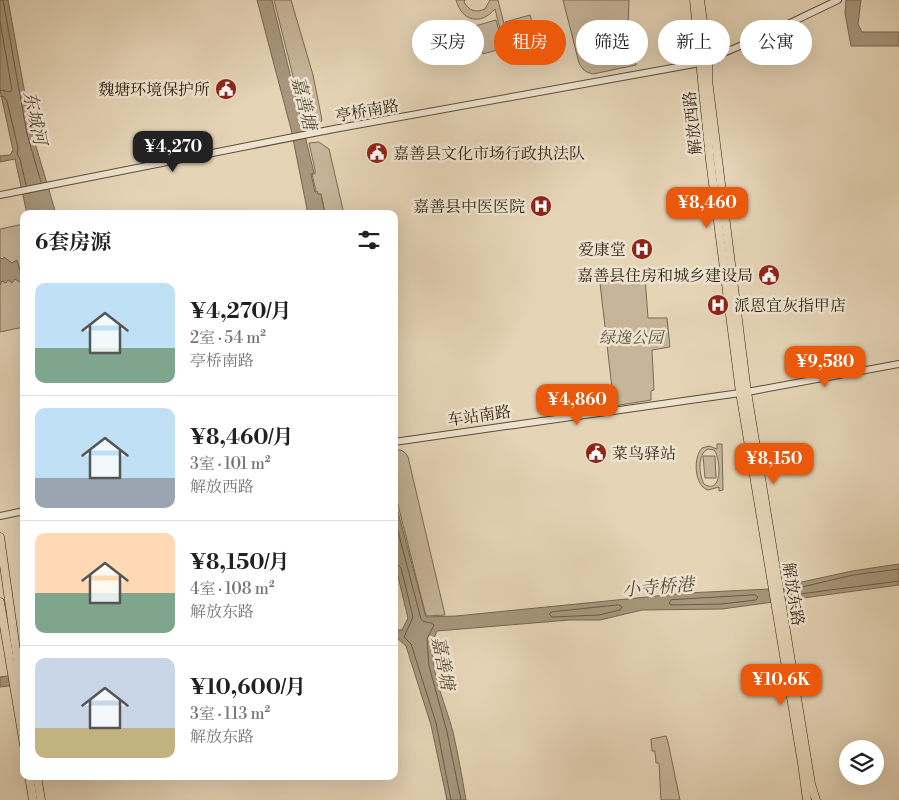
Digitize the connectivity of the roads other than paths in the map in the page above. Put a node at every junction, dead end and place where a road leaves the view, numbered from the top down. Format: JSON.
{"nodes":[{"id":1,"x":694,"y":0,"type":"edge"},
{"id":2,"x":700,"y":0,"type":"edge"},
{"id":3,"x":838,"y":0,"type":"edge"},
{"id":4,"x":696,"y":20,"type":"edge"},
{"id":5,"x":703,"y":20,"type":"edge"},
{"id":6,"x":730,"y":49,"type":"edge"},
{"id":7,"x":689,"y":65,"type":"edge"},
{"id":8,"x":700,"y":65,"type":"edge"},
{"id":9,"x":708,"y":65,"type":"edge"},
{"id":10,"x":0,"y":195,"type":"edge"},
{"id":11,"x":899,"y":364,"type":"edge"},
{"id":12,"x":744,"y":392,"type":"junction"},
{"id":13,"x":398,"y":441,"type":"edge"},
{"id":14,"x":20,"y":512,"type":"edge"},
{"id":15,"x":0,"y":516,"type":"edge"},
{"id":16,"x":0,"y":537,"type":"edge"},
{"id":17,"x":0,"y":602,"type":"edge"},
{"id":18,"x":779,"y":608,"type":"junction"},
{"id":19,"x":14,"y":667,"type":"junction"},
{"id":20,"x":18,"y":692,"type":"junction"},
{"id":21,"x":20,"y":697,"type":"edge"},
{"id":22,"x":20,"y":710,"type":"edge"},
{"id":23,"x":30,"y":780,"type":"edge"},
{"id":24,"x":38,"y":780,"type":"edge"},
{"id":25,"x":33,"y":800,"type":"edge"},
{"id":26,"x":41,"y":800,"type":"edge"},
{"id":27,"x":807,"y":800,"type":"edge"},
{"id":28,"x":816,"y":800,"type":"edge"}],
"edges":[{"from":1,"to":4,"type":"main road","name":"解放西路"},
{"from":2,"to":5,"type":"main road","name":"解放西路"},
{"from":3,"to":6,"type":"street","name":"亭桥南路"},
{"from":7,"to":10,"type":"street","name":"亭桥南路"},
{"from":8,"to":12,"type":"main road","name":"解放西路"},
{"from":9,"to":12,"type":"main road","name":"解放西路"},
{"from":11,"to":12,"type":"street","name":"车站南路"},
{"from":12,"to":13,"type":"street","name":"车站南路"},
{"from":12,"to":18,"type":"main road","name":"解放东路"},
{"from":14,"to":15,"type":"street"},
{"from":16,"to":19,"type":"main road"},
{"from":17,"to":19,"type":"main road"},
{"from":18,"to":27,"type":"main road","name":"解放东路"},
{"from":18,"to":28,"type":"main road","name":"解放东路"},
{"from":19,"to":20,"type":"main road"},
{"from":20,"to":21,"type":"main road"},
{"from":20,"to":22,"type":"main road"},
{"from":23,"to":25,"type":"main road"},
{"from":24,"to":26,"type":"main road"}]}
